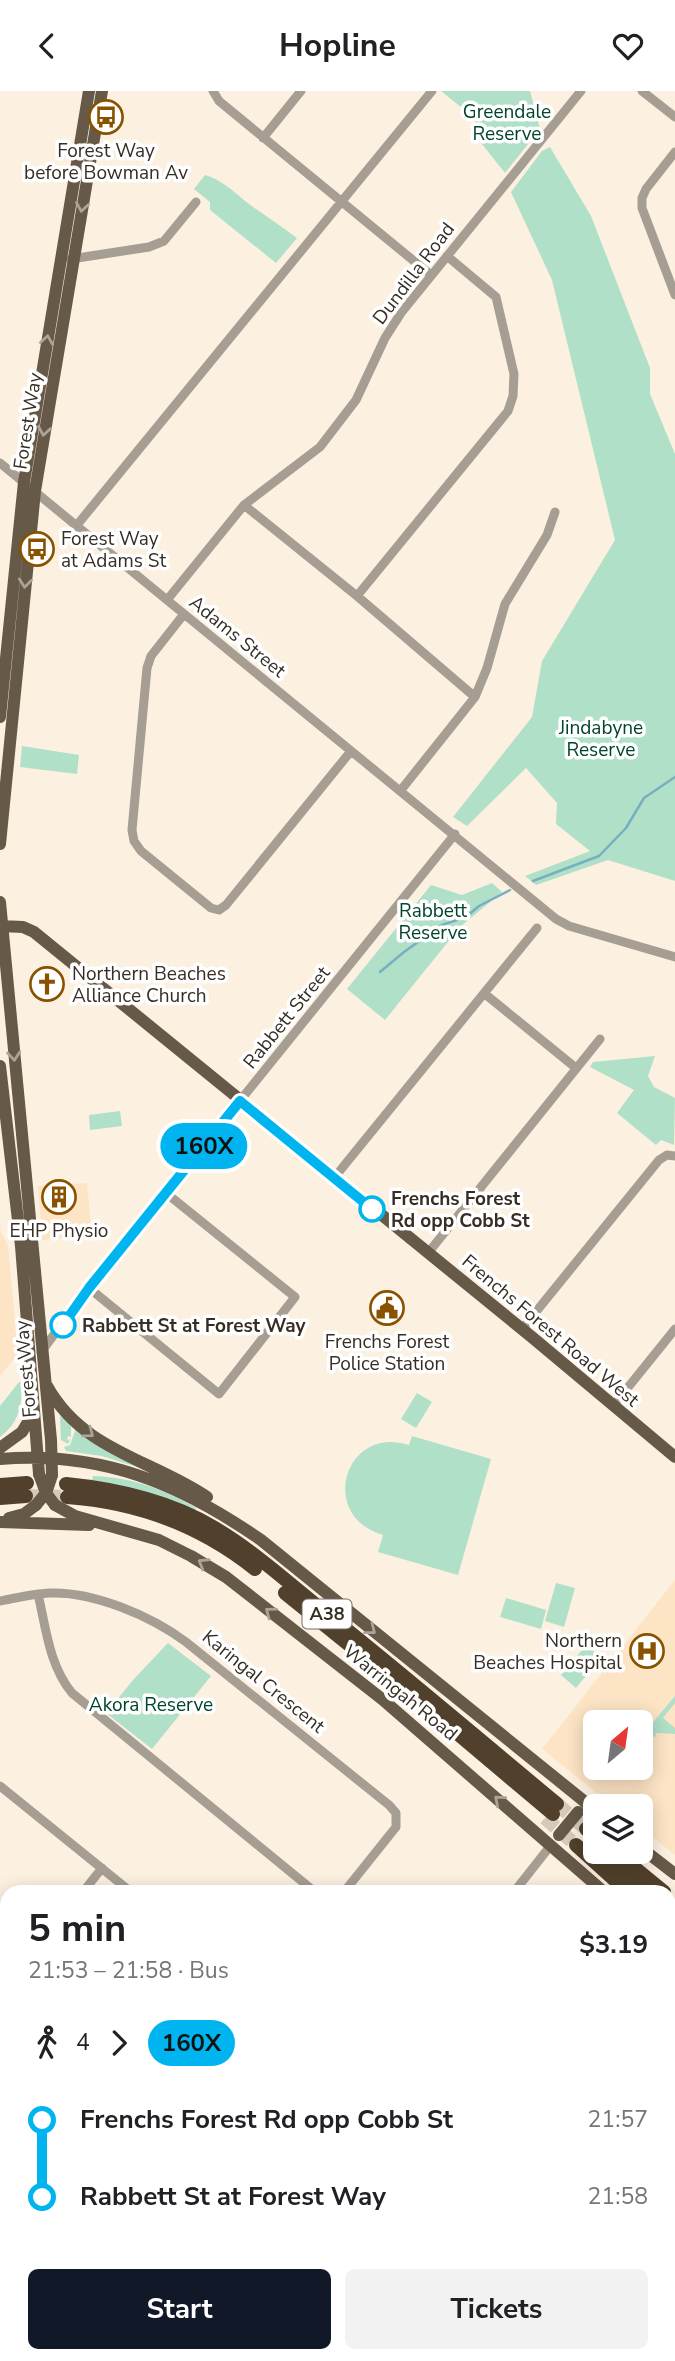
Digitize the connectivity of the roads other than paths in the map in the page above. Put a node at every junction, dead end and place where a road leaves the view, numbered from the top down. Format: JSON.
{"nodes":[{"id":1,"x":89,"y":91,"type":"edge"},
{"id":2,"x":102,"y":91,"type":"edge"},
{"id":3,"x":213,"y":91,"type":"edge"},
{"id":4,"x":301,"y":91,"type":"edge"},
{"id":5,"x":432,"y":91,"type":"edge"},
{"id":6,"x":581,"y":91,"type":"edge"},
{"id":7,"x":642,"y":91,"type":"edge"},
{"id":8,"x":675,"y":117,"type":"edge"},
{"id":9,"x":263,"y":138,"type":"junction"},
{"id":10,"x":675,"y":152,"type":"edge"},
{"id":11,"x":342,"y":201,"type":"junction"},
{"id":12,"x":196,"y":202,"type":"dead end"},
{"id":13,"x":447,"y":256,"type":"junction"},
{"id":14,"x":67,"y":258,"type":"junction"},
{"id":15,"x":431,"y":275,"type":"junction"},
{"id":16,"x":675,"y":295,"type":"edge"},
{"id":17,"x":0,"y":463,"type":"edge"},
{"id":18,"x":23,"y":482,"type":"junction"},
{"id":19,"x":35,"y":491,"type":"junction"},
{"id":20,"x":244,"y":506,"type":"junction"},
{"id":21,"x":555,"y":512,"type":"dead end"},
{"id":22,"x":77,"y":525,"type":"junction"},
{"id":23,"x":357,"y":596,"type":"junction"},
{"id":24,"x":167,"y":600,"type":"junction"},
{"id":25,"x":184,"y":614,"type":"junction"},
{"id":26,"x":475,"y":697,"type":"junction"},
{"id":27,"x":0,"y":717,"type":"edge"},
{"id":28,"x":351,"y":751,"type":"junction"},
{"id":29,"x":401,"y":790,"type":"junction"},
{"id":30,"x":455,"y":834,"type":"junction"},
{"id":31,"x":0,"y":844,"type":"edge"},
{"id":32,"x":0,"y":902,"type":"edge"},
{"id":33,"x":1,"y":926,"type":"edge"},
{"id":34,"x":537,"y":928,"type":"dead end"},
{"id":35,"x":675,"y":957,"type":"edge"},
{"id":36,"x":485,"y":994,"type":"junction"},
{"id":37,"x":600,"y":1039,"type":"dead end"},
{"id":38,"x":0,"y":1066,"type":"edge"},
{"id":39,"x":576,"y":1068,"type":"junction"},
{"id":40,"x":17,"y":1086,"type":"junction"},
{"id":41,"x":1,"y":1087,"type":"edge"},
{"id":42,"x":240,"y":1101,"type":"junction"},
{"id":43,"x":675,"y":1156,"type":"edge"},
{"id":44,"x":334,"y":1178,"type":"junction"},
{"id":45,"x":166,"y":1193,"type":"junction"},
{"id":46,"x":428,"y":1253,"type":"junction"},
{"id":47,"x":89,"y":1288,"type":"junction"},
{"id":48,"x":522,"y":1329,"type":"junction"},
{"id":49,"x":675,"y":1329,"type":"edge"},
{"id":50,"x":41,"y":1352,"type":"junction"},
{"id":51,"x":45,"y":1383,"type":"junction"},
{"id":52,"x":613,"y":1406,"type":"junction"},
{"id":53,"x":34,"y":1412,"type":"junction"},
{"id":54,"x":0,"y":1448,"type":"edge"},
{"id":55,"x":38,"y":1457,"type":"junction"},
{"id":56,"x":52,"y":1457,"type":"junction"},
{"id":57,"x":675,"y":1457,"type":"edge"},
{"id":58,"x":0,"y":1459,"type":"edge"},
{"id":59,"x":0,"y":1485,"type":"edge"},
{"id":60,"x":36,"y":1487,"type":"junction"},
{"id":61,"x":46,"y":1493,"type":"junction"},
{"id":62,"x":63,"y":1495,"type":"junction"},
{"id":63,"x":0,"y":1498,"type":"edge"},
{"id":64,"x":0,"y":1521,"type":"edge"},
{"id":65,"x":114,"y":1526,"type":"junction"},
{"id":66,"x":261,"y":1540,"type":"junction"},
{"id":67,"x":38,"y":1594,"type":"junction"},
{"id":68,"x":0,"y":1601,"type":"edge"},
{"id":69,"x":0,"y":1786,"type":"edge"},
{"id":70,"x":583,"y":1806,"type":"edge"},
{"id":71,"x":583,"y":1811,"type":"edge"},
{"id":72,"x":555,"y":1840,"type":"junction"},
{"id":73,"x":653,"y":1857,"type":"edge"},
{"id":74,"x":606,"y":1864,"type":"edge"},
{"id":75,"x":612,"y":1864,"type":"edge"},
{"id":76,"x":630,"y":1864,"type":"edge"},
{"id":77,"x":102,"y":1868,"type":"junction"},
{"id":78,"x":675,"y":1874,"type":"edge"},
{"id":79,"x":89,"y":1885,"type":"edge"},
{"id":80,"x":123,"y":1885,"type":"edge"},
{"id":81,"x":306,"y":1885,"type":"edge"},
{"id":82,"x":350,"y":1885,"type":"edge"},
{"id":83,"x":520,"y":1885,"type":"edge"},
{"id":84,"x":597,"y":1885,"type":"edge"},
{"id":85,"x":622,"y":1885,"type":"edge"},
{"id":86,"x":637,"y":1885,"type":"edge"},
{"id":87,"x":655,"y":1885,"type":"edge"}],
"edges":[{"from":1,"to":14,"type":"main road","name":"Forest Way"},
{"from":2,"to":14,"type":"main road","name":"Forest Way","one_way":true},
{"from":3,"to":9,"type":"street"},
{"from":4,"to":9,"type":"street"},
{"from":5,"to":11,"type":"street"},
{"from":6,"to":13,"type":"street","name":"Dundilla Road"},
{"from":7,"to":8,"type":"street"},
{"from":9,"to":11,"type":"street"},
{"from":10,"to":16,"type":"street"},
{"from":11,"to":15,"type":"street"},
{"from":11,"to":22,"type":"street"},
{"from":12,"to":14,"type":"street"},
{"from":13,"to":15,"type":"street","name":"Dundilla Road"},
{"from":13,"to":23,"type":"street"},
{"from":18,"to":14,"type":"main road","name":"Forest Way","one_way":true},
{"from":14,"to":19,"type":"main road","name":"Forest Way","one_way":true},
{"from":15,"to":20,"type":"street","name":"Dundilla Road"},
{"from":17,"to":18,"type":"street","name":"Adams Street"},
{"from":18,"to":19,"type":"street","name":"Adams Street"},
{"from":18,"to":27,"type":"main road","name":"Forest Way"},
{"from":19,"to":22,"type":"street","name":"Adams Street"},
{"from":19,"to":31,"type":"main road","name":"Forest Way","one_way":true},
{"from":20,"to":23,"type":"street"},
{"from":20,"to":24,"type":"street","name":"Dundilla Road"},
{"from":21,"to":26,"type":"street"},
{"from":22,"to":24,"type":"street","name":"Adams Street"},
{"from":23,"to":26,"type":"street"},
{"from":24,"to":25,"type":"street","name":"Adams Street"},
{"from":25,"to":28,"type":"street","name":"Adams Street"},
{"from":25,"to":28,"type":"street"},
{"from":26,"to":29,"type":"street"},
{"from":28,"to":29,"type":"street","name":"Adams Street"},
{"from":29,"to":30,"type":"street","name":"Adams Street"},
{"from":30,"to":35,"type":"street","name":"Adams Street"},
{"from":30,"to":42,"type":"street","name":"Rabbett Street"},
{"from":32,"to":33,"type":"main road","name":"Forest Way"},
{"from":33,"to":40,"type":"main road","name":"Forest Way","one_way":true},
{"from":33,"to":42,"type":"main road","name":"Frenchs Forest Road West"},
{"from":34,"to":36,"type":"street"},
{"from":36,"to":39,"type":"street"},
{"from":36,"to":44,"type":"street"},
{"from":37,"to":39,"type":"street"},
{"from":38,"to":41,"type":"main road","name":"Forest Way"},
{"from":39,"to":46,"type":"street"},
{"from":40,"to":41,"type":"street"},
{"from":40,"to":50,"type":"main road","name":"Forest Way"},
{"from":41,"to":53,"type":"main road","name":"Forest Way"},
{"from":42,"to":44,"type":"main road","name":"Frenchs Forest Road West"},
{"from":42,"to":45,"type":"street","name":"Rabbett Street"},
{"from":43,"to":48,"type":"street"},
{"from":44,"to":46,"type":"main road","name":"Frenchs Forest Road West"},
{"from":45,"to":47,"type":"street","name":"Rabbett Street"},
{"from":45,"to":47,"type":"street"},
{"from":46,"to":48,"type":"main road","name":"Frenchs Forest Road West"},
{"from":47,"to":50,"type":"street","name":"Rabbett Street"},
{"from":48,"to":52,"type":"main road","name":"Frenchs Forest Road West"},
{"from":49,"to":52,"type":"street"},
{"from":50,"to":51,"type":"main road","name":"Forest Way"},
{"from":51,"to":56,"type":"main road","name":"Forest Way"},
{"from":51,"to":66,"type":"main road","one_way":true},
{"from":52,"to":57,"type":"main road","name":"Frenchs Forest Road West"},
{"from":53,"to":54,"type":"main road"},
{"from":53,"to":55,"type":"main road","name":"Forest Way"},
{"from":55,"to":56,"type":"main road","name":"Warringah Road","number":"A38"},
{"from":55,"to":58,"type":"main road","name":"Warringah Road","number":"A38"},
{"from":55,"to":60,"type":"main road"},
{"from":56,"to":60,"type":"main road"},
{"from":56,"to":66,"type":"main road","name":"Warringah Road","number":"A38"},
{"from":59,"to":60,"type":"highway"},
{"from":60,"to":61,"type":"main road","bridge":true},
{"from":60,"to":61,"type":"main road","bridge":true},
{"from":60,"to":63,"type":"highway"},
{"from":60,"to":64,"type":"main road"},
{"from":61,"to":62,"type":"main road","name":"Warringah Road","bridge":true},
{"from":62,"to":62,"type":"highway","name":"Warringah Road","number":"A38"},
{"from":62,"to":65,"type":"main road","name":"Warringah Road"},
{"from":64,"to":65,"type":"main road","number":"A38"},
{"from":72,"to":65,"type":"main road","name":"Warringah Road","number":"A38","one_way":true},
{"from":66,"to":70,"type":"main road","name":"Warringah Road","number":"A38","one_way":true},
{"from":67,"to":68,"type":"street","name":"Karingal Crescent"},
{"from":67,"to":81,"type":"street"},
{"from":67,"to":82,"type":"street","name":"Karingal Crescent"},
{"from":69,"to":77,"type":"street"},
{"from":71,"to":72,"type":"main road","bridge":true},
{"from":72,"to":83,"type":"street"},
{"from":72,"to":84,"type":"main road","name":"Warringah Road","number":"A38"},
{"from":73,"to":78,"type":"main road"},
{"from":74,"to":85,"type":"highway"},
{"from":75,"to":86,"type":"highway"},
{"from":76,"to":87,"type":"highway"},
{"from":77,"to":79,"type":"street"},
{"from":77,"to":80,"type":"street"}]}
